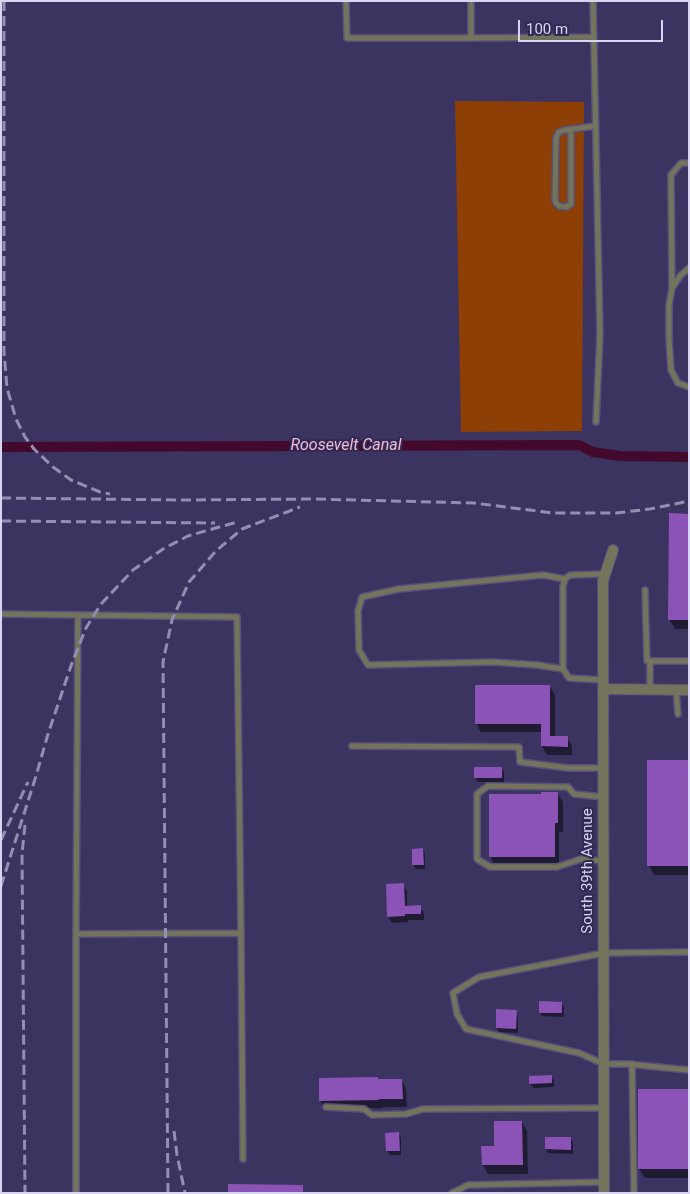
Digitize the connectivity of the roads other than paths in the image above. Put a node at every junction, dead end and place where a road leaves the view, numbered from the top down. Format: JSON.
{"nodes":[{"id":1,"x":346,"y":1,"type":"edge"},
{"id":2,"x":471,"y":1,"type":"edge"},
{"id":3,"x":594,"y":1,"type":"edge"},
{"id":4,"x":471,"y":38,"type":"junction"},
{"id":5,"x":594,"y":38,"type":"junction"},
{"id":6,"x":595,"y":126,"type":"junction"},
{"id":7,"x":571,"y":129,"type":"junction"},
{"id":8,"x":689,"y":163,"type":"edge"},
{"id":9,"x":689,"y":268,"type":"edge"},
{"id":10,"x":672,"y":288,"type":"junction"},
{"id":11,"x":689,"y":387,"type":"edge"},
{"id":12,"x":596,"y":422,"type":"dead end"},
{"id":13,"x":613,"y":550,"type":"dead end"},
{"id":14,"x":606,"y":574,"type":"junction"},
{"id":15,"x":566,"y":579,"type":"junction"},
{"id":16,"x":645,"y":590,"type":"dead end"},
{"id":17,"x":1,"y":614,"type":"edge"},
{"id":18,"x":78,"y":614,"type":"junction"},
{"id":19,"x":650,"y":661,"type":"junction"},
{"id":20,"x":689,"y":661,"type":"edge"},
{"id":21,"x":563,"y":669,"type":"junction"},
{"id":22,"x":603,"y":685,"type":"junction"},
{"id":23,"x":650,"y":690,"type":"junction"},
{"id":24,"x":676,"y":690,"type":"junction"},
{"id":25,"x":689,"y":690,"type":"edge"},
{"id":26,"x":678,"y":714,"type":"dead end"},
{"id":27,"x":352,"y":746,"type":"dead end"},
{"id":28,"x":603,"y":768,"type":"junction"},
{"id":29,"x":603,"y":797,"type":"junction"},
{"id":30,"x":603,"y":861,"type":"junction"},
{"id":31,"x":241,"y":933,"type":"junction"},
{"id":32,"x":76,"y":934,"type":"junction"},
{"id":33,"x":604,"y":952,"type":"junction"},
{"id":34,"x":689,"y":952,"type":"edge"},
{"id":35,"x":604,"y":1064,"type":"junction"},
{"id":36,"x":632,"y":1064,"type":"junction"},
{"id":37,"x":689,"y":1070,"type":"edge"},
{"id":38,"x":326,"y":1107,"type":"dead end"},
{"id":39,"x":604,"y":1108,"type":"junction"},
{"id":40,"x":243,"y":1158,"type":"dead end"},
{"id":41,"x":604,"y":1182,"type":"junction"},
{"id":42,"x":76,"y":1193,"type":"edge"},
{"id":43,"x":452,"y":1193,"type":"edge"},
{"id":44,"x":604,"y":1193,"type":"edge"},
{"id":45,"x":634,"y":1193,"type":"edge"}],
"edges":[{"from":1,"to":4,"type":"lane"},
{"from":2,"to":4,"type":"lane"},
{"from":3,"to":5,"type":"lane"},
{"from":4,"to":5,"type":"lane"},
{"from":5,"to":6,"type":"lane"},
{"from":6,"to":7,"type":"lane"},
{"from":6,"to":12,"type":"lane"},
{"from":7,"to":7,"type":"lane"},
{"from":8,"to":10,"type":"lane"},
{"from":9,"to":10,"type":"lane"},
{"from":10,"to":11,"type":"lane"},
{"from":13,"to":14,"type":"street","name":"South 39th Avenue"},
{"from":14,"to":15,"type":"lane"},
{"from":14,"to":22,"type":"street","name":"South 39th Avenue"},
{"from":15,"to":21,"type":"lane"},
{"from":15,"to":21,"type":"lane"},
{"from":16,"to":19,"type":"lane"},
{"from":17,"to":18,"type":"lane"},
{"from":18,"to":31,"type":"lane"},
{"from":18,"to":32,"type":"lane"},
{"from":19,"to":20,"type":"lane"},
{"from":19,"to":23,"type":"lane"},
{"from":21,"to":22,"type":"lane"},
{"from":22,"to":23,"type":"street"},
{"from":22,"to":28,"type":"street","name":"South 39th Avenue"},
{"from":23,"to":24,"type":"street"},
{"from":24,"to":25,"type":"street"},
{"from":24,"to":26,"type":"lane"},
{"from":27,"to":28,"type":"lane"},
{"from":28,"to":29,"type":"street","name":"South 39th Avenue"},
{"from":29,"to":30,"type":"street","name":"South 39th Avenue"},
{"from":29,"to":30,"type":"lane"},
{"from":30,"to":33,"type":"street","name":"South 39th Avenue"},
{"from":31,"to":32,"type":"lane"},
{"from":31,"to":40,"type":"lane"},
{"from":32,"to":42,"type":"lane"},
{"from":33,"to":34,"type":"lane"},
{"from":33,"to":35,"type":"street","name":"South 39th Avenue"},
{"from":33,"to":35,"type":"lane"},
{"from":35,"to":36,"type":"lane"},
{"from":35,"to":39,"type":"street","name":"South 39th Avenue"},
{"from":36,"to":37,"type":"lane"},
{"from":36,"to":45,"type":"lane"},
{"from":38,"to":39,"type":"lane"},
{"from":39,"to":41,"type":"street","name":"South 39th Avenue"},
{"from":41,"to":43,"type":"lane"},
{"from":41,"to":44,"type":"street","name":"South 39th Avenue"}]}
